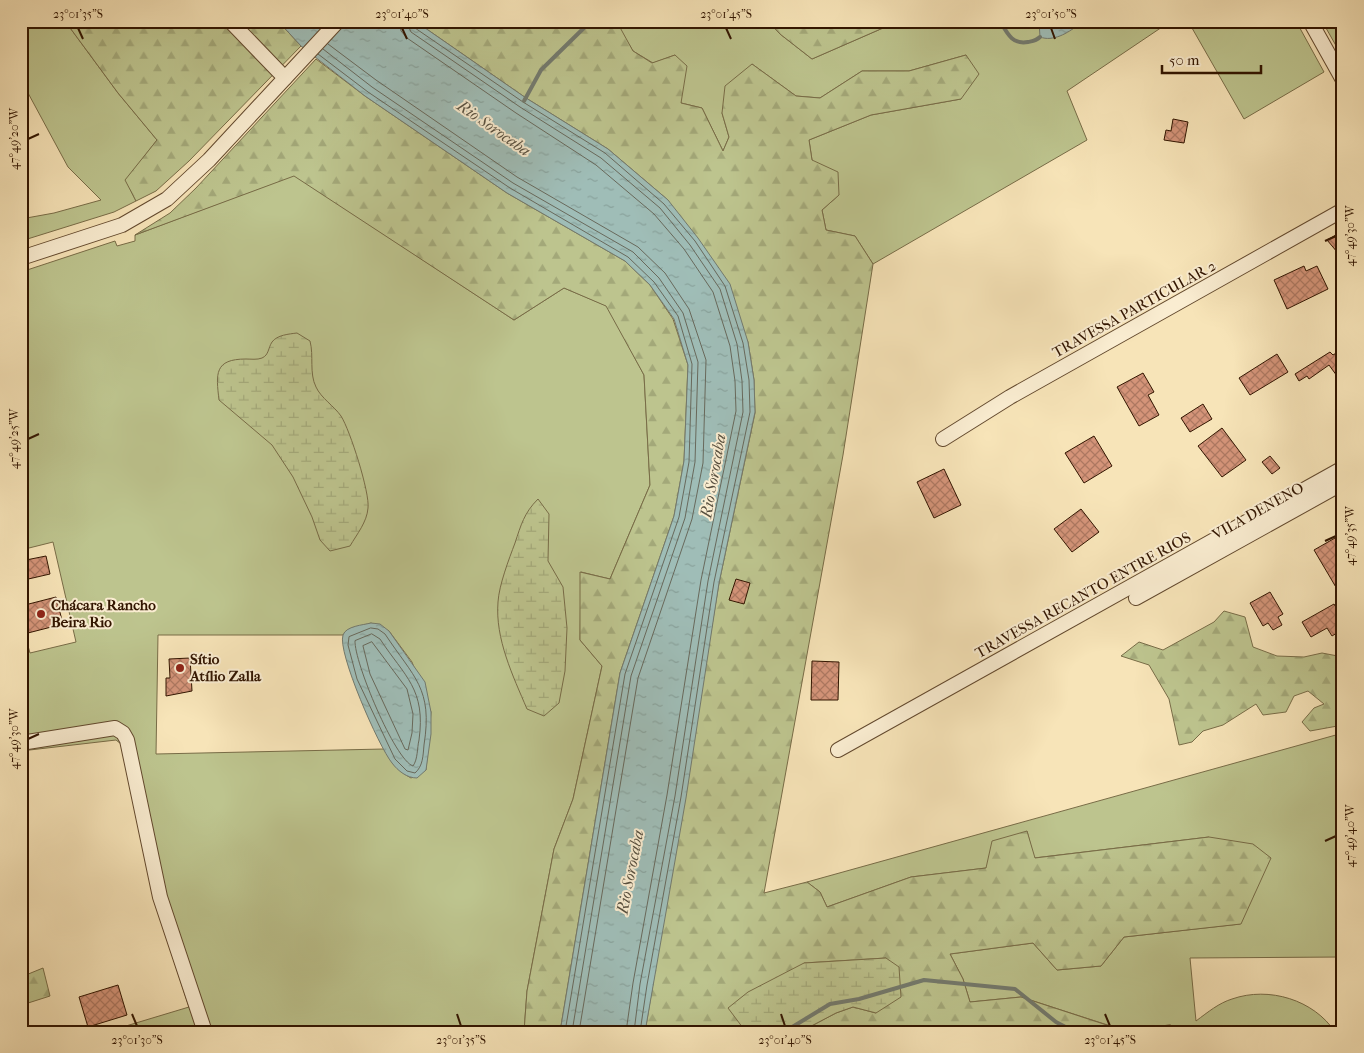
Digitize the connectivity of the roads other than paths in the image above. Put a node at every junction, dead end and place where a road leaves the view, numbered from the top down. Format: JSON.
{"nodes":[{"id":1,"x":230,"y":21,"type":"edge"},
{"id":2,"x":338,"y":21,"type":"edge"},
{"id":3,"x":1310,"y":21,"type":"edge"},
{"id":4,"x":286,"y":78,"type":"junction"},
{"id":5,"x":1343,"y":80,"type":"edge"},
{"id":6,"x":1343,"y":210,"type":"edge"},
{"id":7,"x":21,"y":258,"type":"edge"},
{"id":8,"x":942,"y":439,"type":"dead end"},
{"id":9,"x":1343,"y":468,"type":"edge"},
{"id":10,"x":1343,"y":483,"type":"edge"},
{"id":11,"x":1136,"y":598,"type":"dead end"},
{"id":12,"x":21,"y":742,"type":"edge"},
{"id":13,"x":838,"y":750,"type":"dead end"},
{"id":14,"x":205,"y":1032,"type":"edge"}],
"edges":[{"from":1,"to":4,"type":"street"},
{"from":2,"to":4,"type":"street"},
{"from":3,"to":5,"type":"street"},
{"from":4,"to":7,"type":"street"},
{"from":6,"to":8,"type":"street","name":"TRAVESSA PARTICULAR 2"},
{"from":9,"to":13,"type":"street","name":"TRAVESSA RECANTO ENTRE RIOS"},
{"from":10,"to":11,"type":"street","name":"VILA DENENO"},
{"from":12,"to":14,"type":"street"}]}
